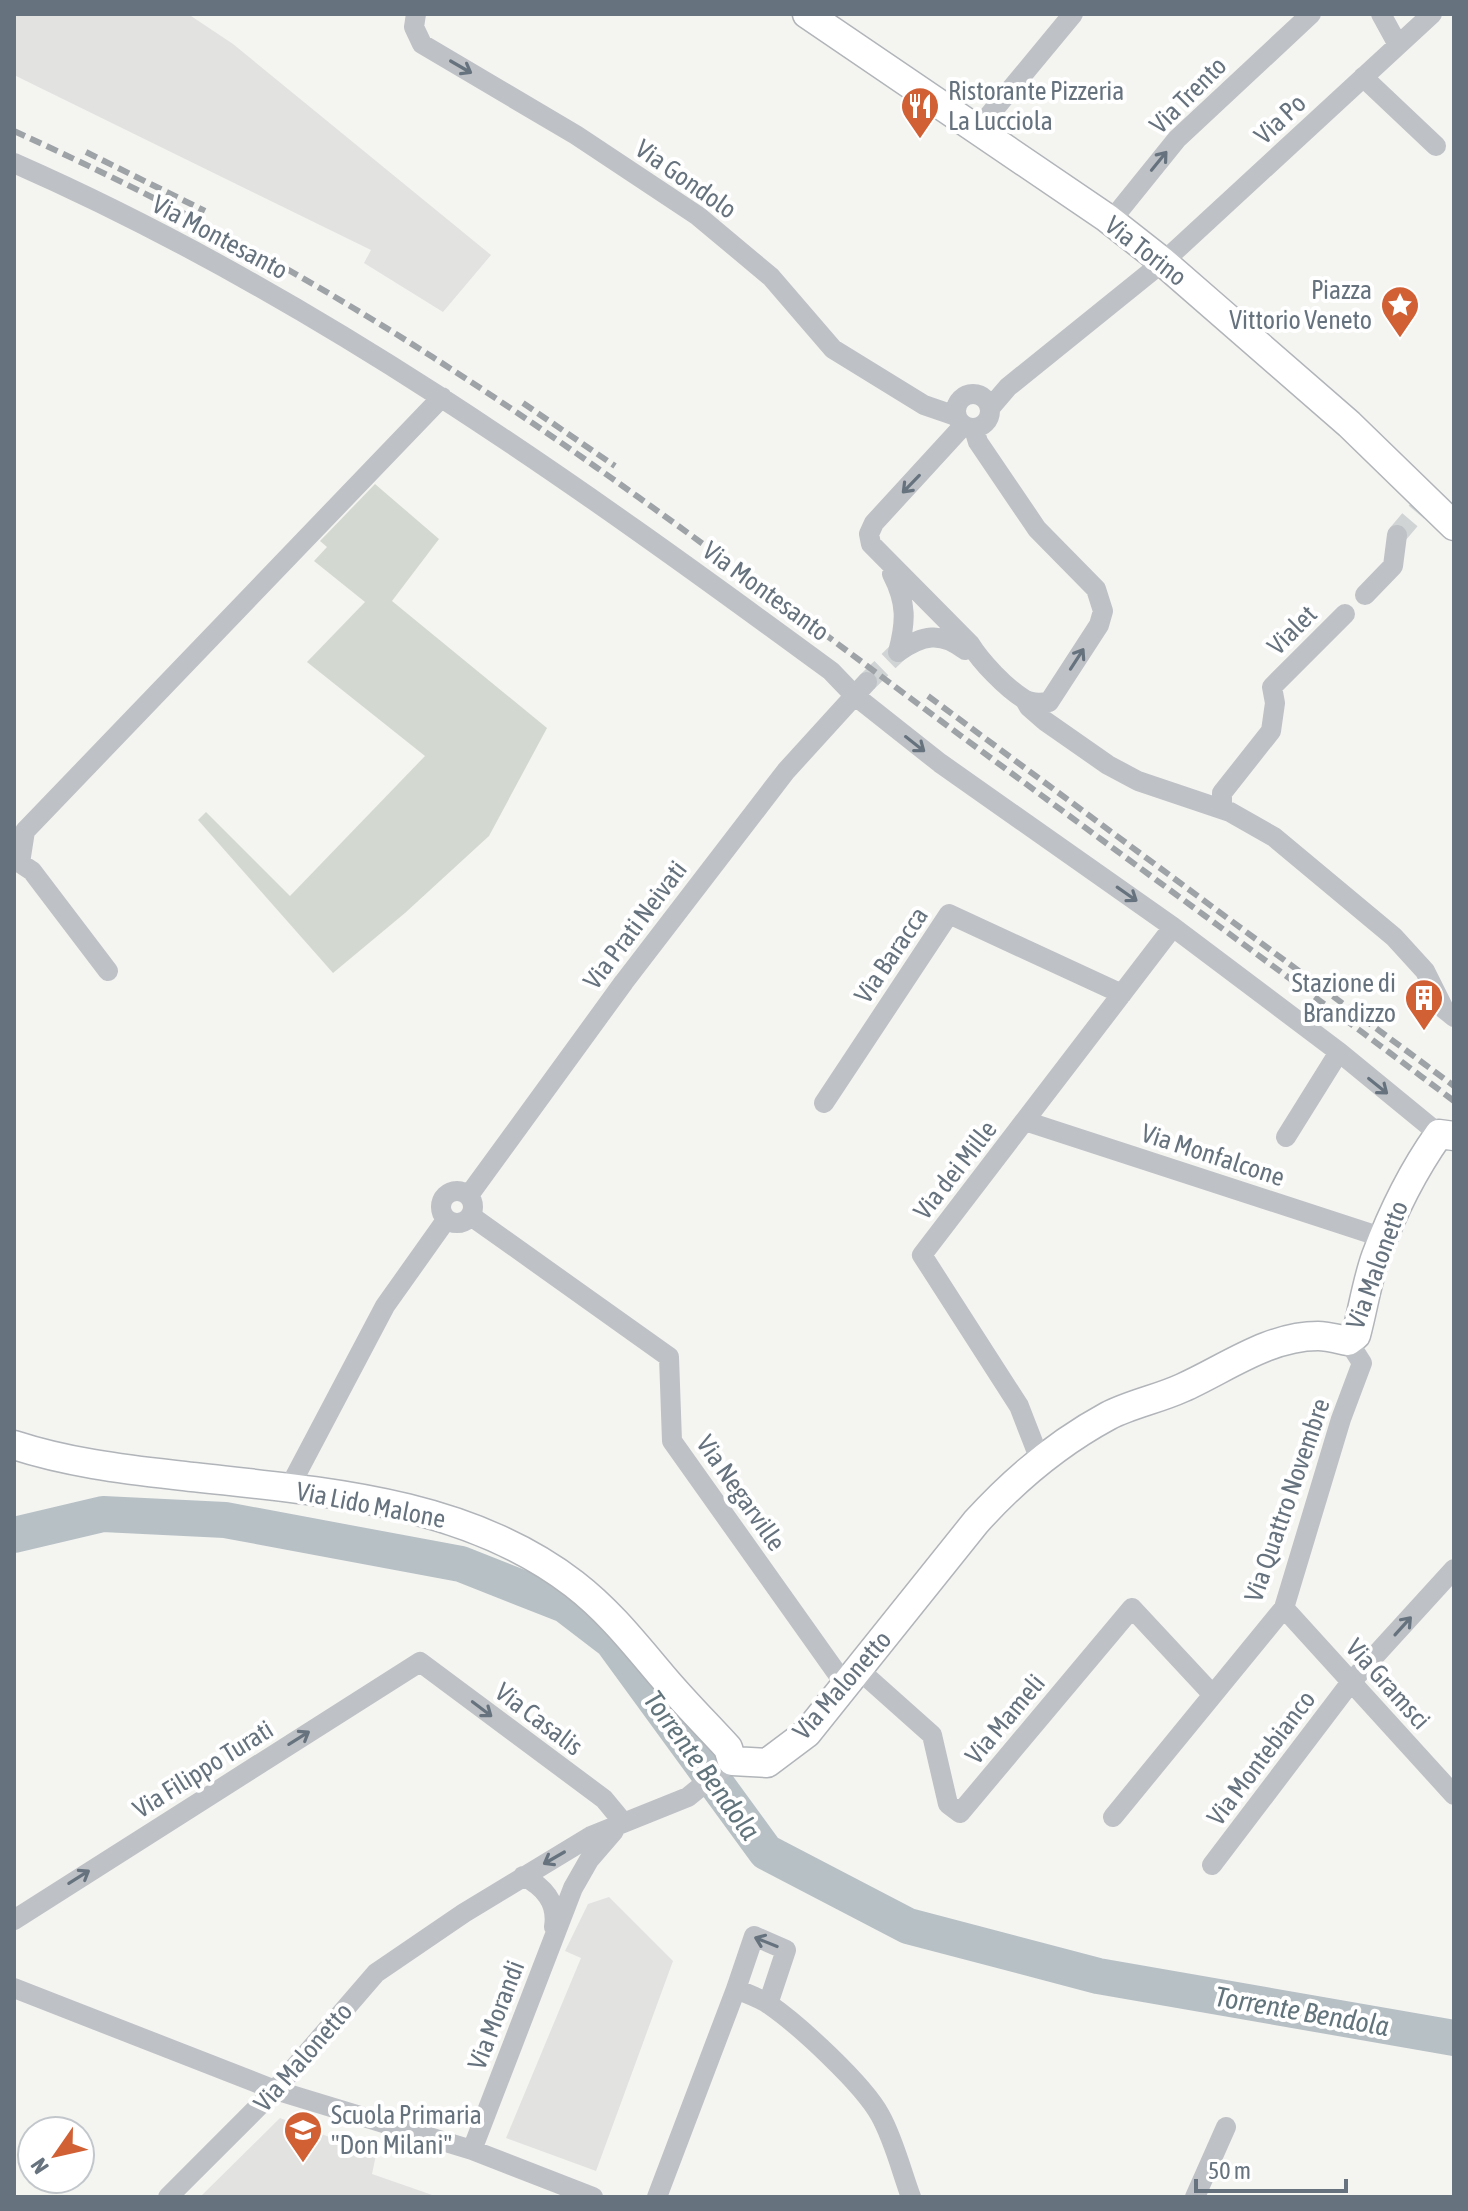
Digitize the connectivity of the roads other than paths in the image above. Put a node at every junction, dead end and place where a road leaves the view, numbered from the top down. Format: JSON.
{"nodes":[{"id":1,"x":416,"y":14,"type":"edge"},
{"id":2,"x":807,"y":14,"type":"edge"},
{"id":3,"x":1073,"y":14,"type":"edge"},
{"id":4,"x":1311,"y":14,"type":"edge"},
{"id":5,"x":1381,"y":14,"type":"edge"},
{"id":6,"x":1432,"y":14,"type":"edge"},
{"id":7,"x":1398,"y":45,"type":"junction"},
{"id":8,"x":1363,"y":77,"type":"junction"},
{"id":9,"x":977,"y":130,"type":"junction"},
{"id":10,"x":1436,"y":146,"type":"dead end"},
{"id":11,"x":14,"y":163,"type":"edge"},
{"id":12,"x":1110,"y":222,"type":"junction"},
{"id":13,"x":1163,"y":262,"type":"junction"},
{"id":14,"x":442,"y":397,"type":"junction"},
{"id":15,"x":970,"y":412,"type":"junction"},
{"id":16,"x":1454,"y":526,"type":"edge"},
{"id":17,"x":1397,"y":535,"type":"tunnel mouth"},
{"id":18,"x":885,"y":560,"type":"junction"},
{"id":19,"x":1365,"y":595,"type":"dead end"},
{"id":20,"x":1345,"y":614,"type":"dead end"},
{"id":21,"x":979,"y":658,"type":"junction"},
{"id":22,"x":860,"y":689,"type":"junction"},
{"id":23,"x":1025,"y":700,"type":"junction"},
{"id":24,"x":1049,"y":702,"type":"junction"},
{"id":25,"x":1053,"y":725,"type":"junction"},
{"id":26,"x":1222,"y":809,"type":"junction"},
{"id":27,"x":17,"y":867,"type":"edge"},
{"id":28,"x":1173,"y":927,"type":"junction"},
{"id":29,"x":108,"y":971,"type":"dead end"},
{"id":30,"x":1122,"y":994,"type":"junction"},
{"id":31,"x":1454,"y":1017,"type":"edge"},
{"id":32,"x":1339,"y":1052,"type":"junction"},
{"id":33,"x":824,"y":1103,"type":"dead end"},
{"id":34,"x":1025,"y":1121,"type":"junction"},
{"id":35,"x":1446,"y":1135,"type":"edge"},
{"id":36,"x":1286,"y":1137,"type":"dead end"},
{"id":37,"x":470,"y":1206,"type":"junction"},
{"id":38,"x":446,"y":1220,"type":"junction"},
{"id":39,"x":1384,"y":1238,"type":"junction"},
{"id":40,"x":1348,"y":1341,"type":"junction"},
{"id":41,"x":14,"y":1445,"type":"edge"},
{"id":42,"x":1040,"y":1460,"type":"junction"},
{"id":43,"x":289,"y":1488,"type":"junction"},
{"id":44,"x":1454,"y":1569,"type":"edge"},
{"id":45,"x":1284,"y":1608,"type":"junction"},
{"id":46,"x":420,"y":1662,"type":"joint"},
{"id":47,"x":852,"y":1677,"type":"junction"},
{"id":48,"x":1351,"y":1682,"type":"junction"},
{"id":49,"x":1213,"y":1695,"type":"junction"},
{"id":50,"x":727,"y":1765,"type":"junction"},
{"id":51,"x":1454,"y":1795,"type":"edge"},
{"id":52,"x":1113,"y":1817,"type":"dead end"},
{"id":53,"x":623,"y":1822,"type":"junction"},
{"id":54,"x":1212,"y":1865,"type":"dead end"},
{"id":55,"x":523,"y":1876,"type":"junction"},
{"id":56,"x":14,"y":1920,"type":"edge"},
{"id":57,"x":551,"y":1943,"type":"junction"},
{"id":58,"x":14,"y":1988,"type":"edge"},
{"id":59,"x":736,"y":1989,"type":"junction"},
{"id":60,"x":768,"y":2004,"type":"junction"},
{"id":61,"x":275,"y":2090,"type":"junction"},
{"id":62,"x":1226,"y":2127,"type":"dead end"},
{"id":63,"x":472,"y":2150,"type":"junction"},
{"id":64,"x":168,"y":2197,"type":"edge"},
{"id":65,"x":593,"y":2197,"type":"edge"},
{"id":66,"x":657,"y":2197,"type":"edge"},
{"id":67,"x":911,"y":2197,"type":"edge"},
{"id":68,"x":1195,"y":2197,"type":"edge"}],
"edges":[{"from":1,"to":15,"type":"street","name":"Via Gondolo","one_way":true},
{"from":2,"to":9,"type":"street","name":"Via Torino"},
{"from":3,"to":9,"type":"street"},
{"from":12,"to":4,"type":"street","name":"Via Trento","one_way":true},
{"from":5,"to":7,"type":"street"},
{"from":6,"to":7,"type":"street","name":"Via Po"},
{"from":7,"to":8,"type":"street","name":"Via Po"},
{"from":8,"to":10,"type":"street"},
{"from":8,"to":13,"type":"street","name":"Via Po"},
{"from":9,"to":12,"type":"street","name":"Via Torino"},
{"from":11,"to":14,"type":"street","name":"Via Montesanto"},
{"from":12,"to":13,"type":"street","name":"Via Torino"},
{"from":13,"to":15,"type":"street","name":"Via Gondolo"},
{"from":13,"to":16,"type":"street","name":"Via Torino"},
{"from":14,"to":22,"type":"street","name":"Via Montesanto"},
{"from":14,"to":27,"type":"street"},
{"from":15,"to":18,"type":"street","one_way":true},
{"from":24,"to":15,"type":"street","one_way":true},
{"from":17,"to":19,"type":"street"},
{"from":18,"to":21,"type":"street"},
{"from":18,"to":21,"type":"street"},
{"from":20,"to":26,"type":"street","name":"Vialet"},
{"from":21,"to":23,"type":"street"},
{"from":22,"to":28,"type":"street","name":"Via Montesanto","one_way":true},
{"from":22,"to":37,"type":"street","name":"Via Prati Neivati"},
{"from":23,"to":24,"type":"street"},
{"from":23,"to":25,"type":"street"},
{"from":24,"to":25,"type":"street"},
{"from":25,"to":26,"type":"street"},
{"from":26,"to":31,"type":"street"},
{"from":27,"to":29,"type":"street"},
{"from":28,"to":30,"type":"street","name":"Via dei Mille"},
{"from":28,"to":32,"type":"street","name":"Via Montesanto"},
{"from":30,"to":33,"type":"street","name":"Via Baracca"},
{"from":30,"to":34,"type":"street","name":"Via dei Mille"},
{"from":32,"to":35,"type":"street","name":"Via Montesanto","one_way":true},
{"from":32,"to":36,"type":"street"},
{"from":34,"to":39,"type":"street","name":"Via Monfalcone"},
{"from":34,"to":42,"type":"street","name":"Via dei Mille"},
{"from":35,"to":39,"type":"street","name":"Via Malonetto"},
{"from":37,"to":38,"type":"street"},
{"from":37,"to":38,"type":"street"},
{"from":37,"to":47,"type":"street","name":"Via Negarville"},
{"from":38,"to":43,"type":"street"},
{"from":39,"to":40,"type":"street","name":"Via Malonetto"},
{"from":40,"to":42,"type":"street","name":"Via Malonetto"},
{"from":40,"to":45,"type":"street","name":"Via Quattro Novembre"},
{"from":41,"to":43,"type":"street","name":"Via Lido Malone"},
{"from":42,"to":47,"type":"street","name":"Via Malonetto"},
{"from":43,"to":50,"type":"street","name":"Via Lido Malone"},
{"from":48,"to":44,"type":"street","name":"Via Montebianco","one_way":true},
{"from":45,"to":48,"type":"street","name":"Via Gramsci"},
{"from":45,"to":49,"type":"street","name":"Via Quattro Novembre"},
{"from":46,"to":53,"type":"street","name":"Via Casalis","one_way":true},
{"from":56,"to":46,"type":"street","name":"Via Filippo Turati","one_way":true},
{"from":47,"to":49,"type":"street","name":"Via Mameli"},
{"from":47,"to":50,"type":"street","name":"Via Malonetto"},
{"from":48,"to":51,"type":"street","name":"Via Gramsci"},
{"from":48,"to":54,"type":"street","name":"Via Montebianco"},
{"from":49,"to":52,"type":"street","name":"Via Quattro Novembre"},
{"from":50,"to":53,"type":"street","name":"Via Malonetto"},
{"from":53,"to":55,"type":"street","name":"Via Malonetto","one_way":true},
{"from":53,"to":57,"type":"street","name":"Via Morandi"},
{"from":55,"to":57,"type":"street","name":"Via Morandi"},
{"from":55,"to":61,"type":"street","name":"Via Malonetto"},
{"from":57,"to":63,"type":"street","name":"Via Morandi"},
{"from":58,"to":61,"type":"street"},
{"from":59,"to":60,"type":"street"},
{"from":60,"to":59,"type":"street","one_way":true},
{"from":59,"to":66,"type":"street"},
{"from":60,"to":67,"type":"street"},
{"from":61,"to":63,"type":"street"},
{"from":61,"to":64,"type":"street","name":"Via Malonetto"},
{"from":62,"to":68,"type":"street"},
{"from":63,"to":65,"type":"street"}]}
